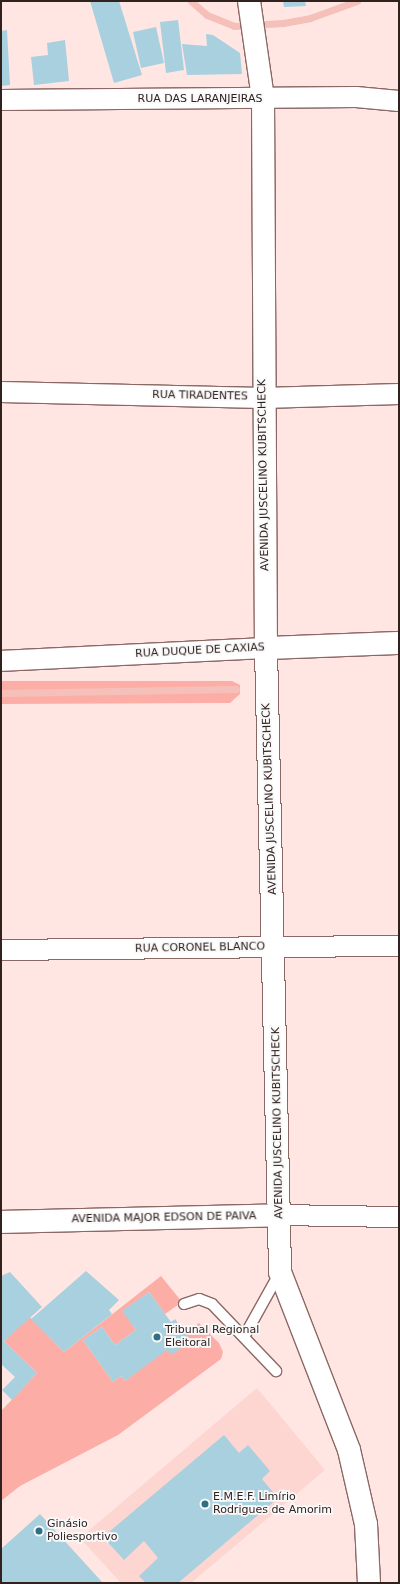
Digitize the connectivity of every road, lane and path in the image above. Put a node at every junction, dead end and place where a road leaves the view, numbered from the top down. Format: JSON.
{"nodes":[{"id":1,"x":250,"y":8,"type":"edge"},
{"id":2,"x":264,"y":98,"type":"junction"},
{"id":3,"x":1,"y":100,"type":"edge"},
{"id":4,"x":399,"y":101,"type":"edge"},
{"id":5,"x":1,"y":392,"type":"edge"},
{"id":6,"x":399,"y":394,"type":"edge"},
{"id":7,"x":263,"y":398,"type":"junction"},
{"id":8,"x":399,"y":643,"type":"edge"},
{"id":9,"x":266,"y":648,"type":"junction"},
{"id":10,"x":1,"y":661,"type":"edge"},
{"id":11,"x":399,"y":946,"type":"edge"},
{"id":12,"x":274,"y":947,"type":"junction"},
{"id":13,"x":1,"y":950,"type":"edge"},
{"id":14,"x":280,"y":1215,"type":"junction"},
{"id":15,"x":399,"y":1217,"type":"edge"},
{"id":16,"x":1,"y":1222,"type":"edge"},
{"id":17,"x":280,"y":1272,"type":"junction"},
{"id":18,"x":184,"y":1304,"type":"dead end"},
{"id":19,"x":245,"y":1336,"type":"junction"},
{"id":20,"x":276,"y":1371,"type":"dead end"},
{"id":21,"x":369,"y":1583,"type":"edge"}],
"edges":[{"from":1,"to":2,"type":"street","name":"AVENIDA JUSCELINO KUBITSCHECK"},
{"from":2,"to":3,"type":"street","name":"RUA DAS LARANJEIRAS"},
{"from":2,"to":4,"type":"street","name":"RUA DAS LARANJEIRAS"},
{"from":2,"to":7,"type":"street","name":"AVENIDA JUSCELINO KUBITSCHECK"},
{"from":5,"to":7,"type":"street","name":"RUA TIRADENTES"},
{"from":6,"to":7,"type":"street","name":"RUA TIRADENTES"},
{"from":7,"to":9,"type":"street","name":"AVENIDA JUSCELINO KUBITSCHECK"},
{"from":8,"to":9,"type":"street","name":"RUA DUQUE DE CAXIAS"},
{"from":9,"to":10,"type":"street","name":"RUA DUQUE DE CAXIAS"},
{"from":9,"to":12,"type":"street","name":"AVENIDA JUSCELINO KUBITSCHECK"},
{"from":11,"to":12,"type":"street","name":"RUA CORONEL BLANCO"},
{"from":12,"to":13,"type":"street","name":"RUA CORONEL BLANCO"},
{"from":12,"to":14,"type":"street","name":"AVENIDA JUSCELINO KUBITSCHECK"},
{"from":14,"to":15,"type":"street","name":"AVENIDA MAJOR EDSON DE PAIVA"},
{"from":14,"to":16,"type":"street","name":"AVENIDA MAJOR EDSON DE PAIVA"},
{"from":14,"to":17,"type":"street","name":"AVENIDA JUSCELINO KUBITSCHECK"},
{"from":17,"to":19,"type":"lane"},
{"from":17,"to":21,"type":"street","name":"AVENIDA JUSCELINO KUBITSCHECK"},
{"from":18,"to":19,"type":"lane"},
{"from":19,"to":20,"type":"lane"}]}
